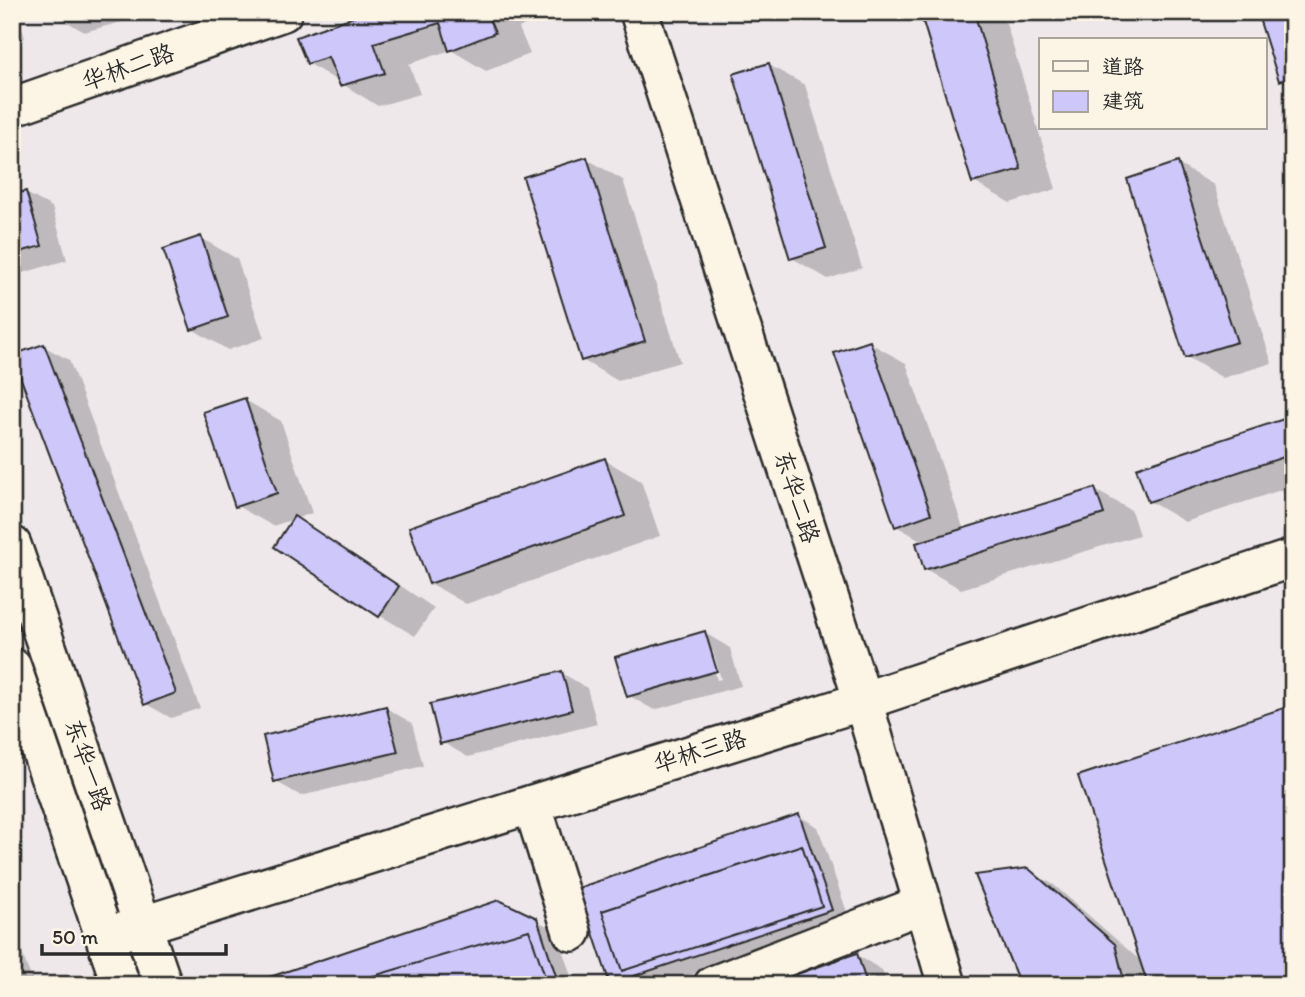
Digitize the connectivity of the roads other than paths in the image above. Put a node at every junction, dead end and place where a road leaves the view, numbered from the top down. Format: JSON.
{"nodes":[{"id":1,"x":283,"y":12,"type":"edge"},
{"id":2,"x":639,"y":12,"type":"edge"},
{"id":3,"x":12,"y":107,"type":"edge"},
{"id":4,"x":12,"y":545,"type":"edge"},
{"id":5,"x":1293,"y":558,"type":"edge"},
{"id":6,"x":12,"y":667,"type":"edge"},
{"id":7,"x":863,"y":701,"type":"junction"},
{"id":8,"x":532,"y":804,"type":"junction"},
{"id":9,"x":923,"y":904,"type":"junction"},
{"id":10,"x":143,"y":925,"type":"junction"},
{"id":11,"x":572,"y":932,"type":"dead end"},
{"id":12,"x":105,"y":937,"type":"junction"},
{"id":13,"x":121,"y":985,"type":"edge"},
{"id":14,"x":163,"y":985,"type":"edge"},
{"id":15,"x":713,"y":985,"type":"edge"},
{"id":16,"x":947,"y":985,"type":"edge"}],
"edges":[{"from":1,"to":3,"type":"street","name":"华林二路"},
{"from":2,"to":7,"type":"street","name":"东华二路"},
{"from":4,"to":10,"type":"street","name":"东华一路"},
{"from":5,"to":7,"type":"street","name":"华林三路"},
{"from":6,"to":12,"type":"street","name":"东华一路"},
{"from":7,"to":8,"type":"street","name":"华林三路"},
{"from":7,"to":9,"type":"street","name":"东华二路"},
{"from":8,"to":10,"type":"street","name":"华林三路"},
{"from":8,"to":11,"type":"street"},
{"from":9,"to":15,"type":"street"},
{"from":9,"to":16,"type":"street","name":"东华二路"},
{"from":10,"to":12,"type":"street","name":"华林三路"},
{"from":10,"to":14,"type":"street","name":"东华一路"},
{"from":12,"to":13,"type":"street","name":"东华一路"}]}
